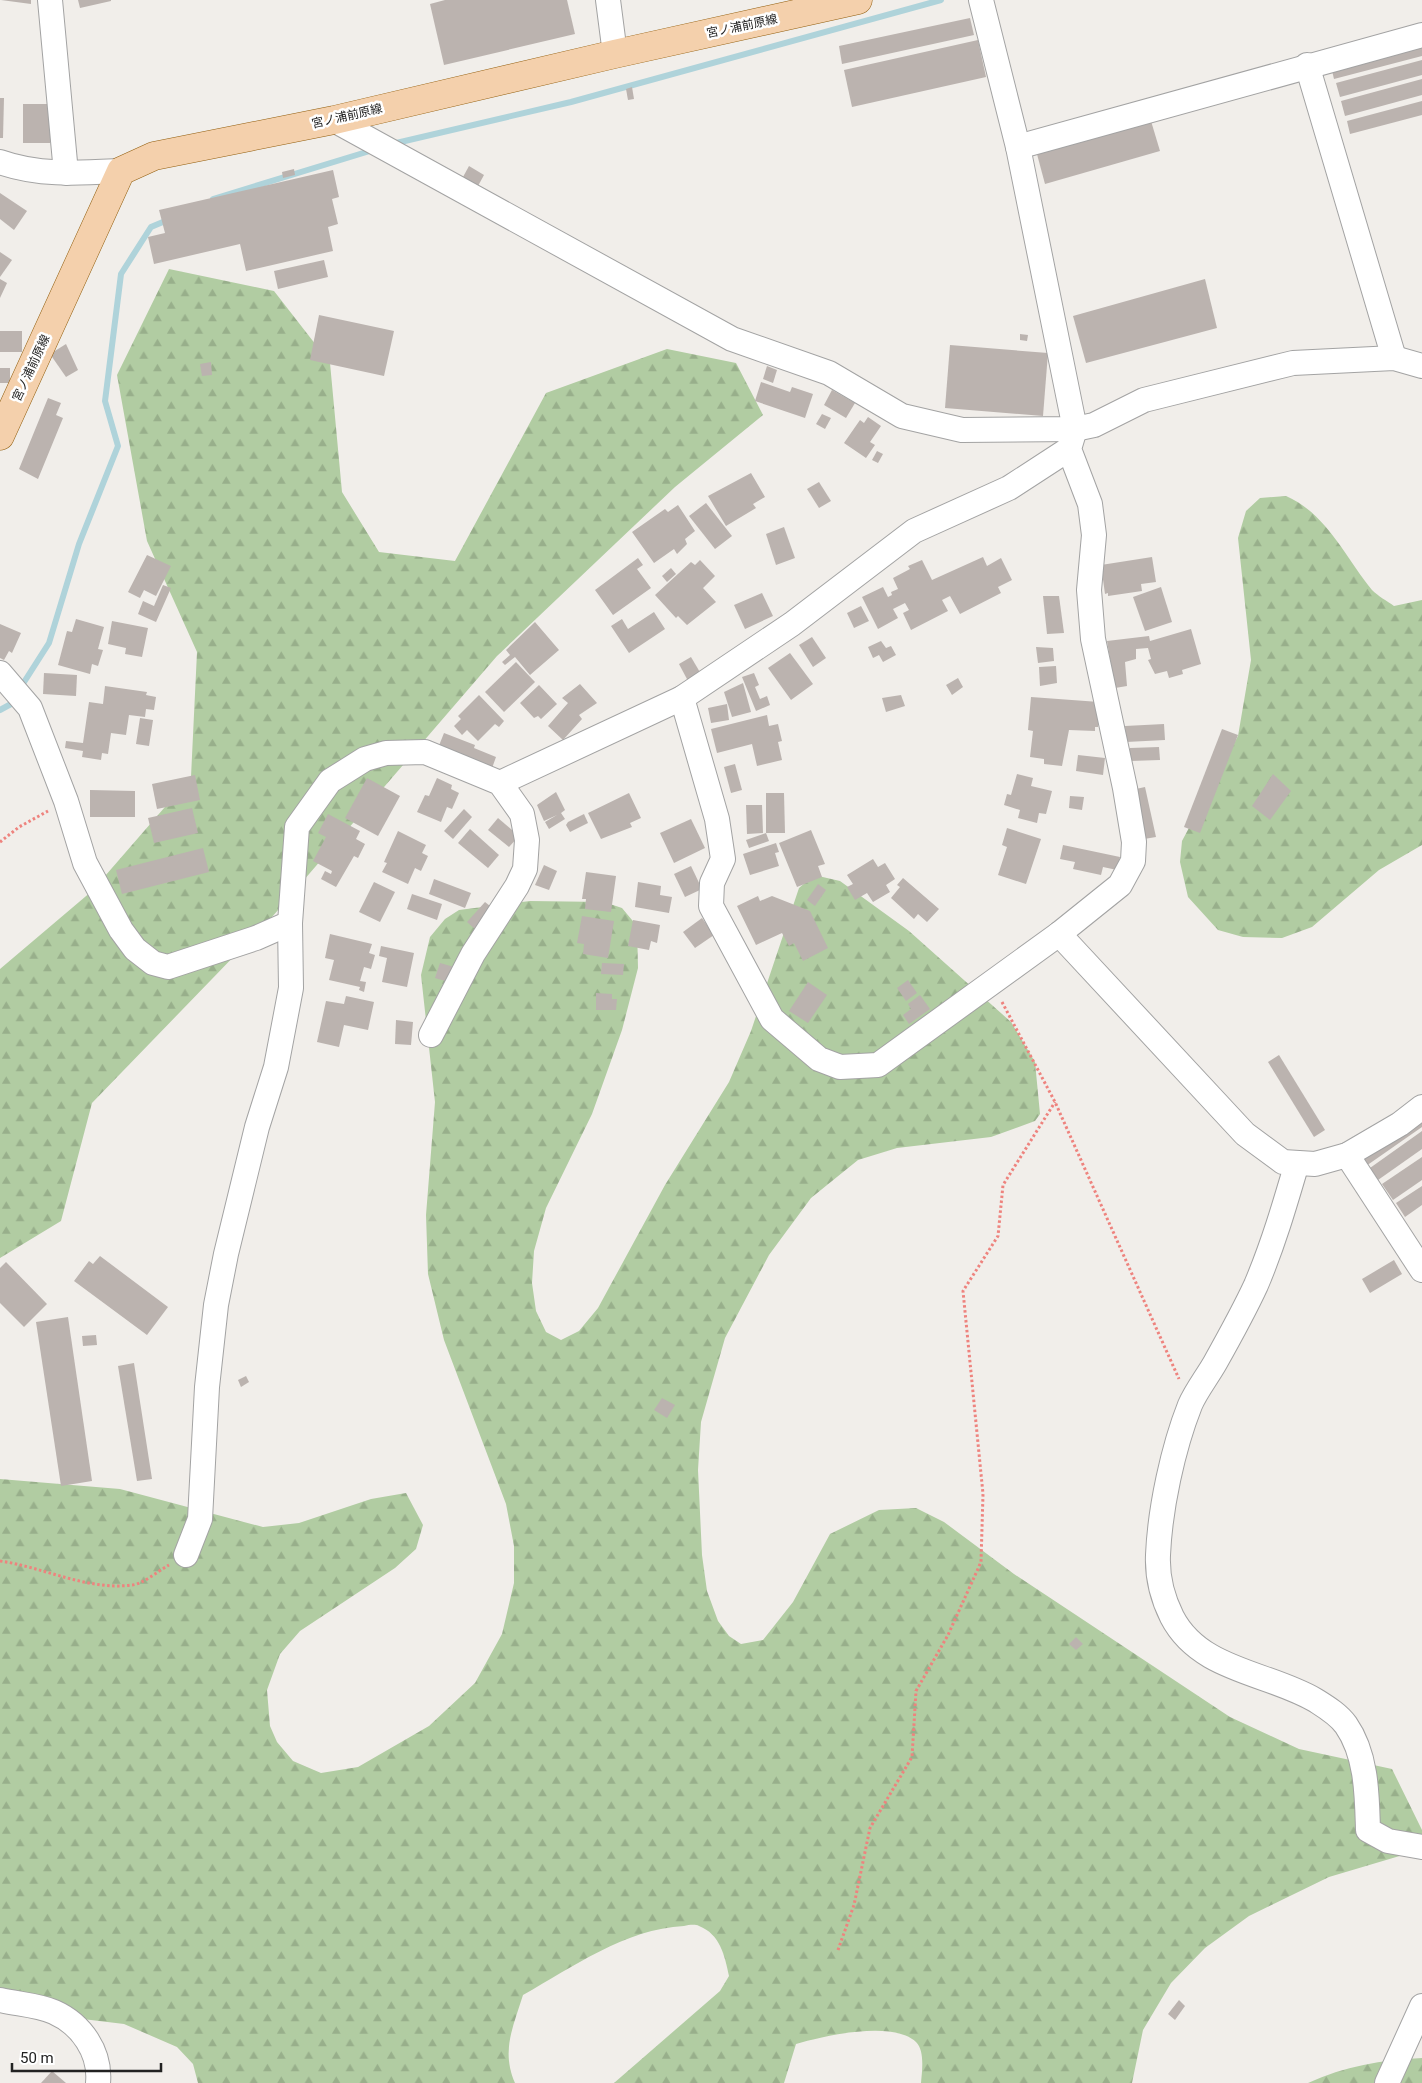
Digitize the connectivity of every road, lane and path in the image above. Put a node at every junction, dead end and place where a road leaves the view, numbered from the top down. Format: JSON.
{"nodes":[{"id":1,"x":50,"y":0,"type":"edge"},
{"id":2,"x":608,"y":0,"type":"edge"},
{"id":3,"x":858,"y":0,"type":"edge"},
{"id":4,"x":981,"y":0,"type":"edge"},
{"id":5,"x":1422,"y":35,"type":"edge"},
{"id":6,"x":615,"y":54,"type":"junction"},
{"id":7,"x":1307,"y":65,"type":"junction"},
{"id":8,"x":334,"y":120,"type":"junction"},
{"id":9,"x":1018,"y":147,"type":"junction"},
{"id":10,"x":3,"y":169,"type":"edge"},
{"id":11,"x":121,"y":171,"type":"junction"},
{"id":12,"x":66,"y":173,"type":"junction"},
{"id":13,"x":1394,"y":358,"type":"junction"},
{"id":14,"x":1422,"y":366,"type":"edge"},
{"id":15,"x":0,"y":436,"type":"edge"},
{"id":16,"x":1072,"y":439,"type":"junction"},
{"id":17,"x":0,"y":673,"type":"edge"},
{"id":18,"x":682,"y":698,"type":"junction"},
{"id":19,"x":500,"y":783,"type":"junction"},
{"id":20,"x":66,"y":801,"type":"junction"},
{"id":21,"x":0,"y":842,"type":"edge"},
{"id":22,"x":290,"y":923,"type":"junction"},
{"id":23,"x":1058,"y":934,"type":"junction"},
{"id":24,"x":991,"y":984,"type":"junction"},
{"id":25,"x":431,"y":1035,"type":"dead end"},
{"id":26,"x":1055,"y":1102,"type":"junction"},
{"id":27,"x":1422,"y":1107,"type":"edge"},
{"id":28,"x":1347,"y":1155,"type":"junction"},
{"id":29,"x":1297,"y":1162,"type":"junction"},
{"id":30,"x":1422,"y":1270,"type":"edge"},
{"id":31,"x":1191,"y":1404,"type":"junction"},
{"id":32,"x":186,"y":1555,"type":"joint"},
{"id":33,"x":0,"y":1561,"type":"edge"},
{"id":34,"x":1422,"y":1847,"type":"edge"},
{"id":35,"x":838,"y":1950,"type":"dead end"},
{"id":36,"x":0,"y":2000,"type":"edge"},
{"id":37,"x":1422,"y":2006,"type":"edge"},
{"id":38,"x":98,"y":2083,"type":"edge"},
{"id":39,"x":1387,"y":2083,"type":"edge"}],
"edges":[{"from":1,"to":12,"type":"street"},
{"from":2,"to":6,"type":"street"},
{"from":3,"to":6,"type":"main road","name":"宮ノ浦前原線"},
{"from":4,"to":9,"type":"street"},
{"from":5,"to":7,"type":"street"},
{"from":6,"to":8,"type":"main road","name":"宮ノ浦前原線"},
{"from":7,"to":9,"type":"street"},
{"from":7,"to":13,"type":"street"},
{"from":8,"to":11,"type":"main road","name":"宮ノ浦前原線"},
{"from":8,"to":16,"type":"street"},
{"from":9,"to":16,"type":"street"},
{"from":10,"to":12,"type":"street"},
{"from":11,"to":12,"type":"street"},
{"from":11,"to":15,"type":"main road","name":"宮ノ浦前原線"},
{"from":13,"to":14,"type":"street"},
{"from":13,"to":16,"type":"street"},
{"from":16,"to":18,"type":"street"},
{"from":16,"to":23,"type":"street"},
{"from":17,"to":20,"type":"street"},
{"from":18,"to":19,"type":"street"},
{"from":18,"to":24,"type":"street"},
{"from":19,"to":22,"type":"street"},
{"from":19,"to":25,"type":"street"},
{"from":20,"to":21,"type":"path"},
{"from":20,"to":22,"type":"street"},
{"from":22,"to":32,"type":"street"},
{"from":23,"to":24,"type":"street"},
{"from":23,"to":29,"type":"street"},
{"from":24,"to":26,"type":"path"},
{"from":26,"to":31,"type":"path"},
{"from":26,"to":35,"type":"path"},
{"from":27,"to":28,"type":"street"},
{"from":28,"to":29,"type":"street"},
{"from":28,"to":30,"type":"street"},
{"from":29,"to":31,"type":"street"},
{"from":31,"to":34,"type":"street"},
{"from":32,"to":33,"type":"path"},
{"from":36,"to":38,"type":"street"},
{"from":37,"to":39,"type":"street"}]}
